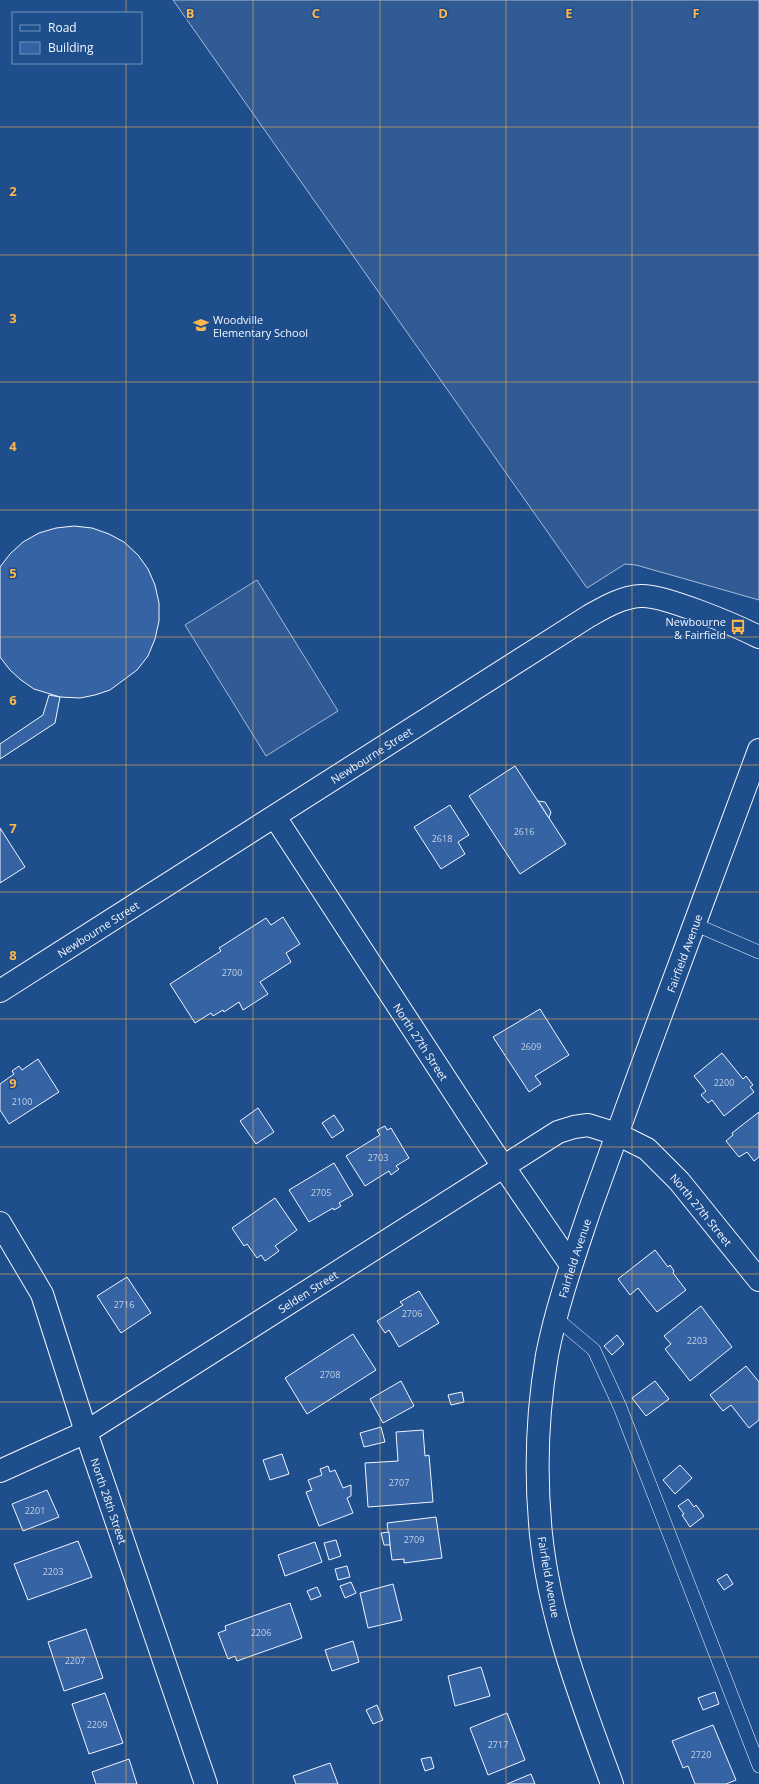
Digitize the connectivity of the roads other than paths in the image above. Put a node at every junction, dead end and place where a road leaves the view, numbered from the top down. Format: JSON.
{"nodes":[{"id":1,"x":759,"y":638,"type":"edge"},
{"id":2,"x":759,"y":750,"type":"edge"},
{"id":3,"x":275,"y":817,"type":"junction"},
{"id":4,"x":694,"y":924,"type":"junction"},
{"id":5,"x":759,"y":952,"type":"edge"},
{"id":6,"x":0,"y":991,"type":"edge"},
{"id":7,"x":617,"y":1134,"type":"junction"},
{"id":8,"x":504,"y":1167,"type":"junction"},
{"id":9,"x":0,"y":1223,"type":"edge"},
{"id":10,"x":571,"y":1265,"type":"junction"},
{"id":11,"x":759,"y":1280,"type":"edge"},
{"id":12,"x":556,"y":1318,"type":"junction"},
{"id":13,"x":86,"y":1432,"type":"junction"},
{"id":14,"x":0,"y":1471,"type":"edge"},
{"id":15,"x":759,"y":1766,"type":"edge"},
{"id":16,"x":206,"y":1784,"type":"edge"},
{"id":17,"x":612,"y":1784,"type":"edge"}],
"edges":[{"from":1,"to":3,"type":"street","name":"Newbourne Street"},
{"from":2,"to":4,"type":"street","name":"Fairfield Avenue"},
{"from":3,"to":6,"type":"street","name":"Newbourne Street"},
{"from":3,"to":8,"type":"street","name":"North 27th Street"},
{"from":4,"to":5,"type":"lane"},
{"from":4,"to":7,"type":"street","name":"Fairfield Avenue"},
{"from":7,"to":8,"type":"street","name":"Selden Street"},
{"from":7,"to":10,"type":"street","name":"Fairfield Avenue"},
{"from":7,"to":11,"type":"street","name":"North 27th Street"},
{"from":8,"to":10,"type":"street","name":"North 27th Street"},
{"from":8,"to":13,"type":"street","name":"Selden Street"},
{"from":9,"to":13,"type":"street","name":"North 28th Street"},
{"from":10,"to":12,"type":"street","name":"Fairfield Avenue"},
{"from":12,"to":15,"type":"lane"},
{"from":12,"to":17,"type":"street","name":"Fairfield Avenue"},
{"from":13,"to":14,"type":"street","name":"Selden Street"},
{"from":13,"to":16,"type":"street","name":"North 28th Street"}]}
